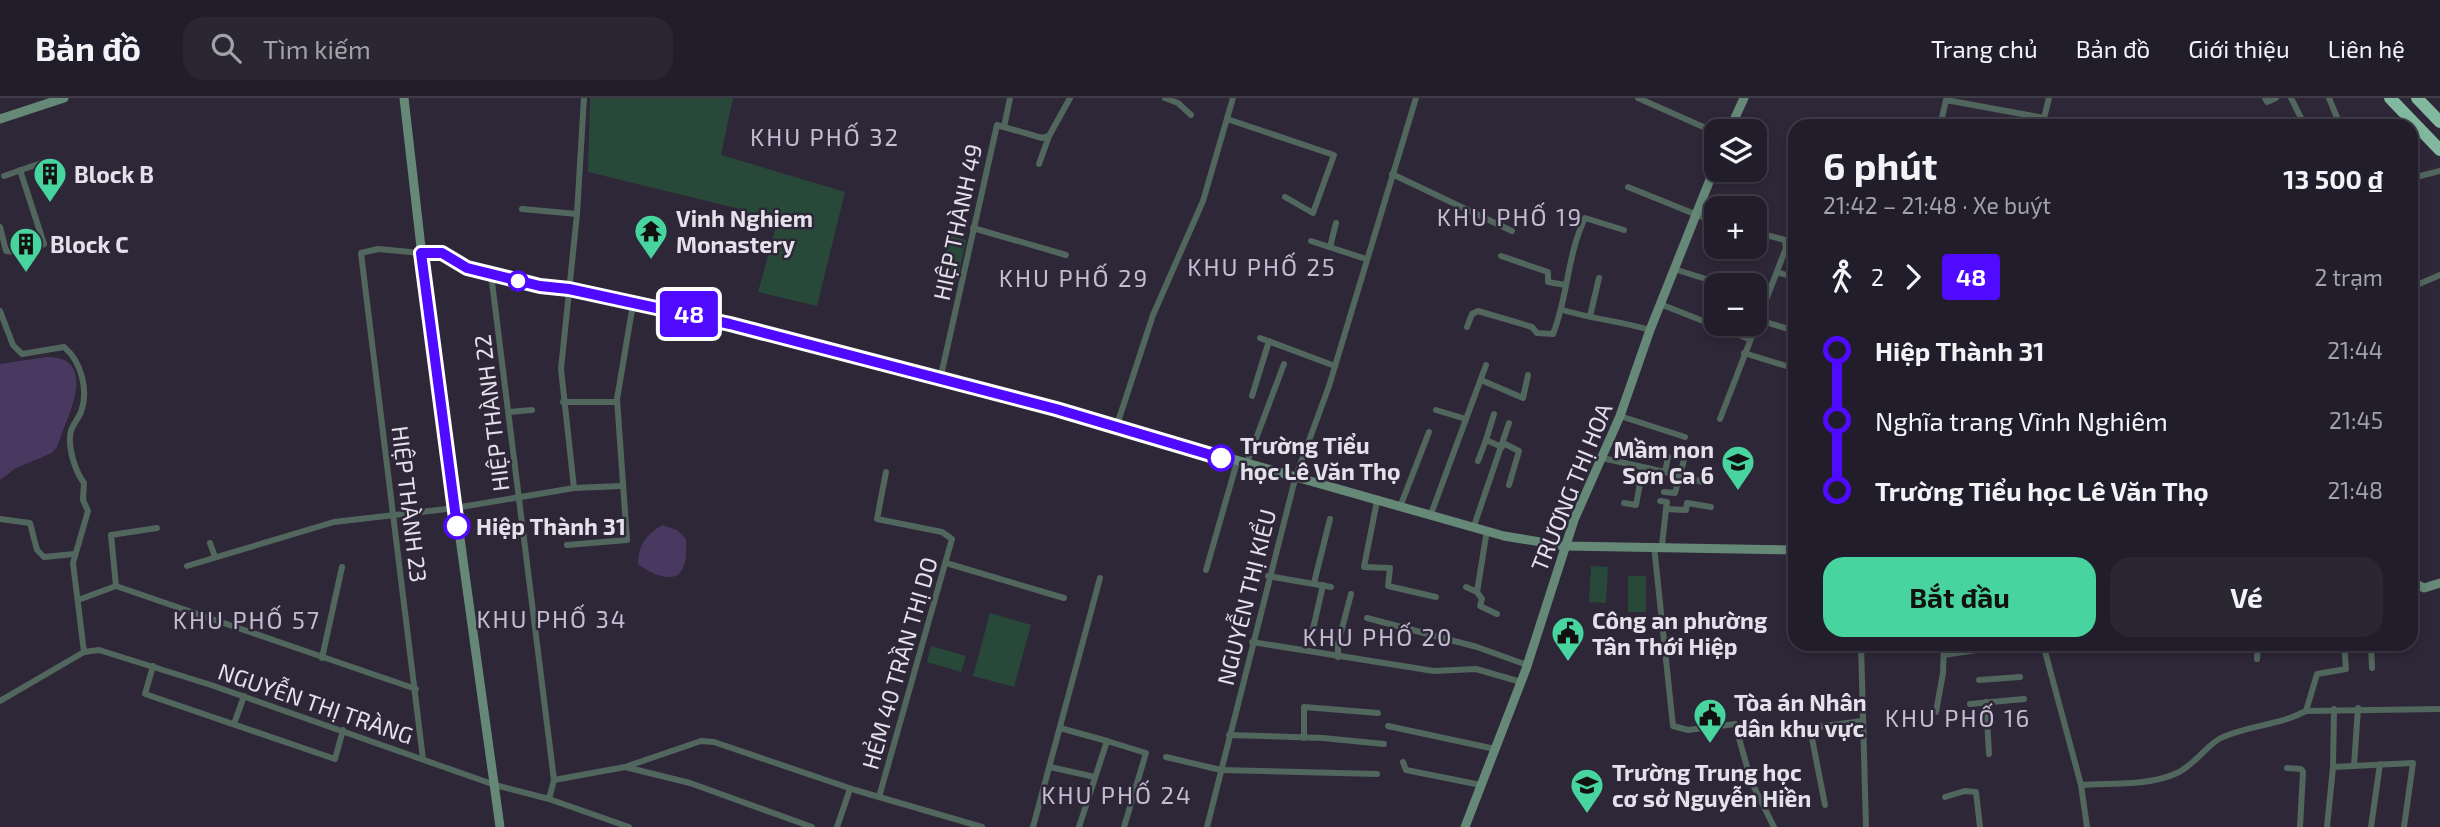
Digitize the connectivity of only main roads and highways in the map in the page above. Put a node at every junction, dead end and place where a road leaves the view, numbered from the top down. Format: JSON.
{"nodes":[{"id":1,"x":2390,"y":98,"type":"edge"},
{"id":2,"x":2402,"y":98,"type":"edge"},
{"id":3,"x":2417,"y":98,"type":"edge"},
{"id":4,"x":2427,"y":98,"type":"edge"},
{"id":5,"x":2440,"y":112,"type":"edge"},
{"id":6,"x":2410,"y":119,"type":"edge"},
{"id":7,"x":2440,"y":122,"type":"edge"},
{"id":8,"x":2418,"y":127,"type":"edge"},
{"id":9,"x":2440,"y":139,"type":"edge"},
{"id":10,"x":2440,"y":150,"type":"edge"}],
"edges":[{"from":1,"to":6,"type":"highway"},
{"from":2,"to":9,"type":"highway"},
{"from":3,"to":7,"type":"highway"},
{"from":4,"to":5,"type":"highway"},
{"from":8,"to":10,"type":"highway"}]}
